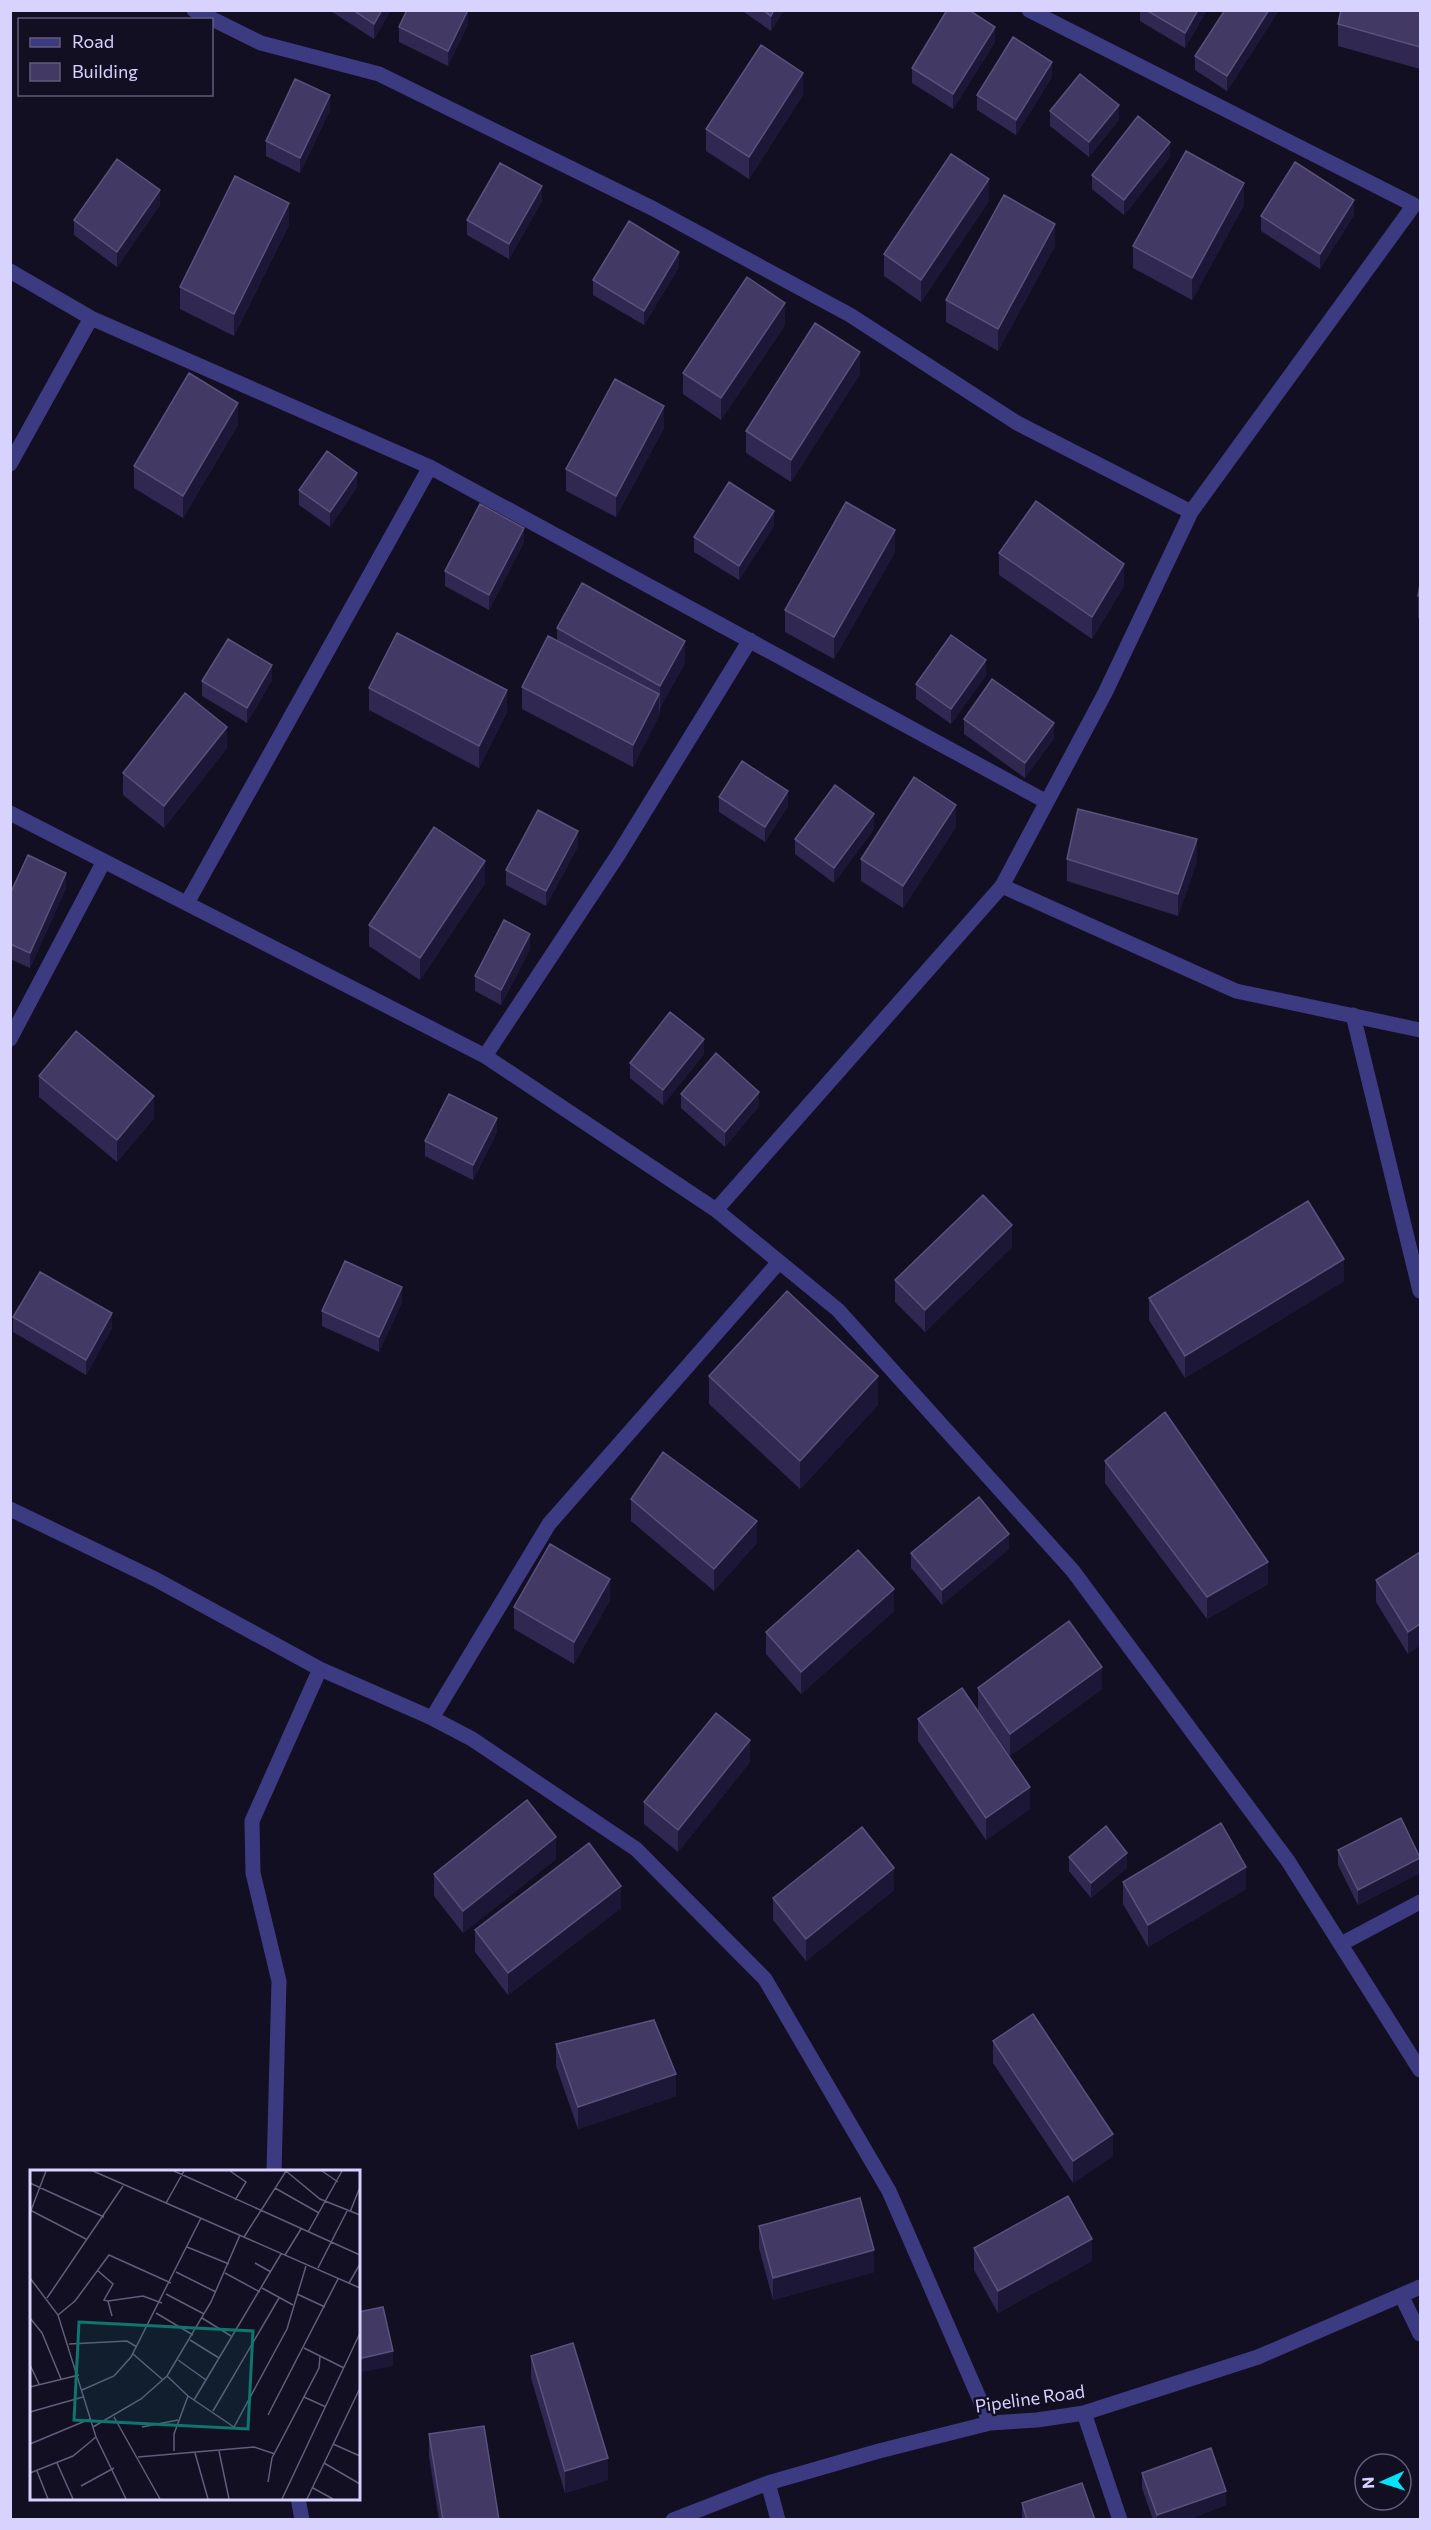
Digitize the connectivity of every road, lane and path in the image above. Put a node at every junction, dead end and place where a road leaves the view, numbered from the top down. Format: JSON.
{"nodes":[{"id":1,"x":194,"y":10,"type":"edge"},
{"id":2,"x":1029,"y":10,"type":"edge"},
{"id":3,"x":210,"y":18,"type":"edge"},
{"id":4,"x":213,"y":20,"type":"edge"},
{"id":5,"x":10,"y":271,"type":"edge"},
{"id":6,"x":91,"y":318,"type":"junction"},
{"id":7,"x":10,"y":464,"type":"edge"},
{"id":8,"x":430,"y":467,"type":"junction"},
{"id":9,"x":1191,"y":512,"type":"junction"},
{"id":10,"x":750,"y":640,"type":"junction"},
{"id":11,"x":1047,"y":802,"type":"junction"},
{"id":12,"x":10,"y":813,"type":"edge"},
{"id":13,"x":104,"y":861,"type":"junction"},
{"id":14,"x":1002,"y":886,"type":"junction"},
{"id":15,"x":187,"y":903,"type":"junction"},
{"id":16,"x":1353,"y":1015,"type":"junction"},
{"id":17,"x":1420,"y":1030,"type":"edge"},
{"id":18,"x":10,"y":1039,"type":"edge"},
{"id":19,"x":485,"y":1056,"type":"junction"},
{"id":20,"x":716,"y":1210,"type":"junction"},
{"id":21,"x":779,"y":1262,"type":"junction"},
{"id":22,"x":1420,"y":1291,"type":"edge"},
{"id":23,"x":10,"y":1509,"type":"edge"},
{"id":24,"x":320,"y":1669,"type":"junction"},
{"id":25,"x":432,"y":1718,"type":"junction"},
{"id":26,"x":1420,"y":1902,"type":"edge"},
{"id":27,"x":1341,"y":1944,"type":"junction"},
{"id":28,"x":1420,"y":2070,"type":"edge"},
{"id":29,"x":274,"y":2170,"type":"edge"},
{"id":30,"x":1420,"y":2288,"type":"edge"},
{"id":31,"x":1402,"y":2297,"type":"junction"},
{"id":32,"x":1420,"y":2334,"type":"edge"},
{"id":33,"x":1084,"y":2413,"type":"junction"},
{"id":34,"x":990,"y":2423,"type":"junction"},
{"id":35,"x":768,"y":2483,"type":"junction"},
{"id":36,"x":298,"y":2500,"type":"edge"},
{"id":37,"x":302,"y":2520,"type":"edge"},
{"id":38,"x":673,"y":2520,"type":"edge"},
{"id":39,"x":778,"y":2520,"type":"edge"},
{"id":40,"x":1120,"y":2520,"type":"edge"}],
"edges":[{"from":1,"to":3,"type":"street"},
{"from":2,"to":9,"type":"street"},
{"from":4,"to":9,"type":"street"},
{"from":5,"to":6,"type":"street"},
{"from":6,"to":7,"type":"street"},
{"from":6,"to":8,"type":"street"},
{"from":8,"to":10,"type":"street"},
{"from":8,"to":15,"type":"street"},
{"from":9,"to":11,"type":"street"},
{"from":10,"to":11,"type":"street"},
{"from":10,"to":19,"type":"street"},
{"from":11,"to":14,"type":"street"},
{"from":12,"to":13,"type":"street"},
{"from":13,"to":15,"type":"street"},
{"from":13,"to":18,"type":"street"},
{"from":14,"to":16,"type":"street"},
{"from":14,"to":20,"type":"street"},
{"from":15,"to":19,"type":"street"},
{"from":16,"to":17,"type":"street"},
{"from":16,"to":22,"type":"street"},
{"from":19,"to":20,"type":"street"},
{"from":20,"to":21,"type":"street"},
{"from":21,"to":25,"type":"street"},
{"from":21,"to":27,"type":"street"},
{"from":23,"to":24,"type":"street"},
{"from":24,"to":25,"type":"street"},
{"from":24,"to":29,"type":"street"},
{"from":25,"to":34,"type":"street"},
{"from":26,"to":27,"type":"street"},
{"from":27,"to":28,"type":"street"},
{"from":30,"to":31,"type":"street","name":"Pipeline Road"},
{"from":31,"to":32,"type":"street"},
{"from":31,"to":33,"type":"street","name":"Pipeline Road"},
{"from":33,"to":34,"type":"street","name":"Pipeline Road"},
{"from":33,"to":40,"type":"street"},
{"from":34,"to":35,"type":"street","name":"Pipeline Road"},
{"from":35,"to":38,"type":"street","name":"Pipeline Road"},
{"from":35,"to":39,"type":"street"},
{"from":36,"to":37,"type":"street"}]}
